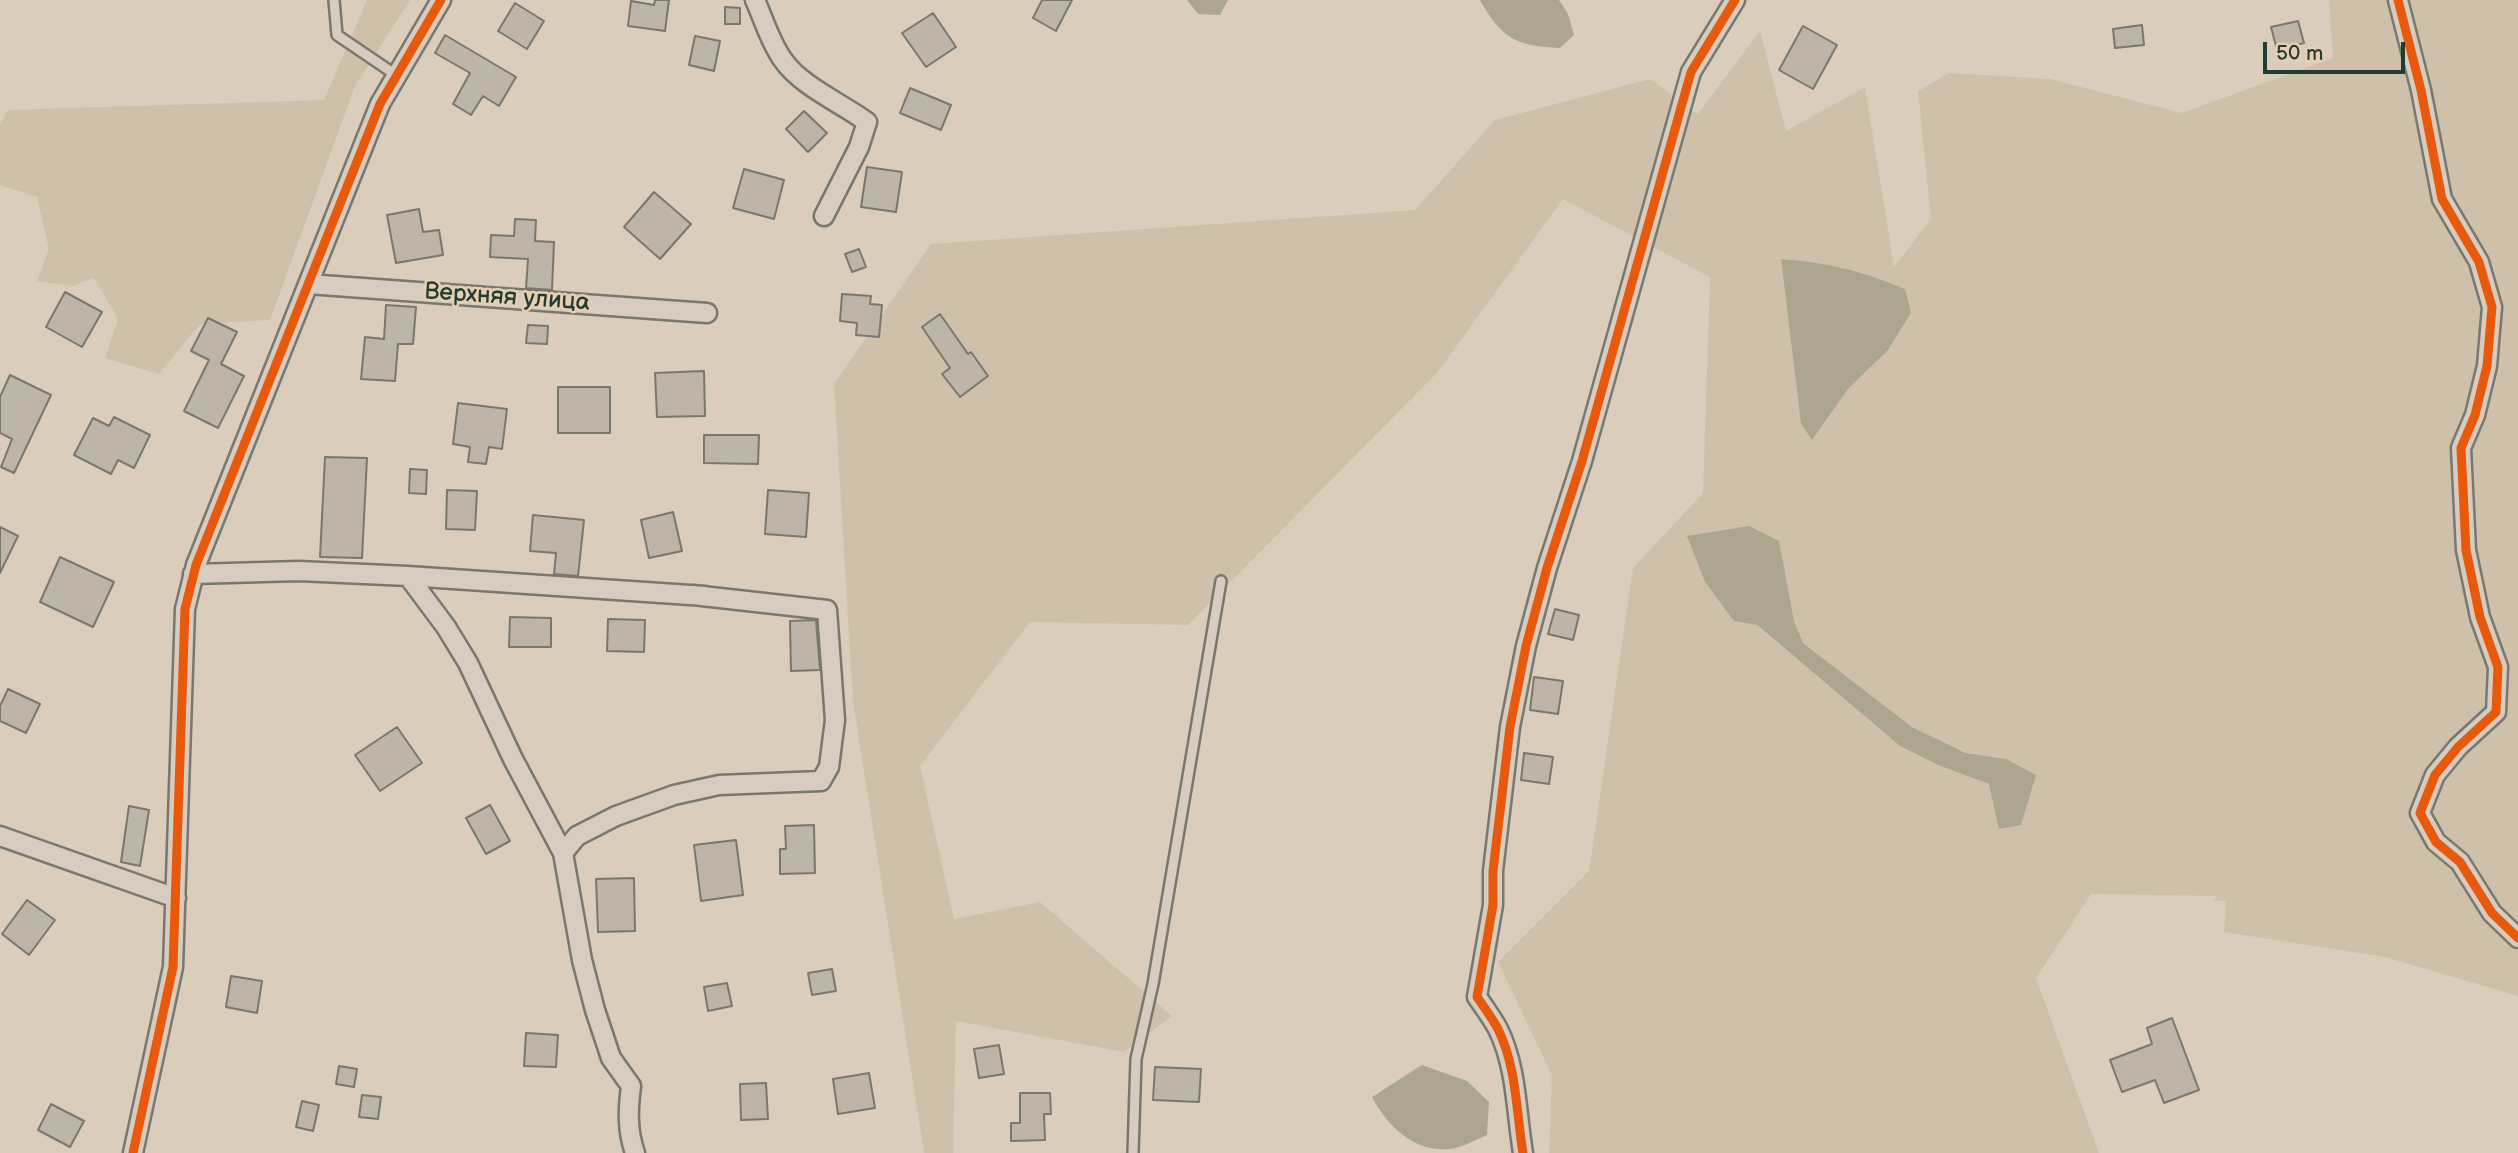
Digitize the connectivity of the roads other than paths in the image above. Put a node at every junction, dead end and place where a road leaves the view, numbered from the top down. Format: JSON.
{"nodes":[{"id":1,"x":334,"y":0,"type":"edge"},
{"id":2,"x":441,"y":0,"type":"edge"},
{"id":3,"x":755,"y":0,"type":"edge"},
{"id":4,"x":1735,"y":0,"type":"edge"},
{"id":5,"x":2398,"y":0,"type":"edge"},
{"id":6,"x":396,"y":75,"type":"junction"},
{"id":7,"x":824,"y":216,"type":"dead end"},
{"id":8,"x":308,"y":284,"type":"junction"},
{"id":9,"x":707,"y":313,"type":"dead end"},
{"id":10,"x":193,"y":575,"type":"junction"},
{"id":11,"x":408,"y":576,"type":"junction"},
{"id":12,"x":1221,"y":581,"type":"dead end"},
{"id":13,"x":0,"y":836,"type":"edge"},
{"id":14,"x":563,"y":853,"type":"junction"},
{"id":15,"x":176,"y":898,"type":"junction"},
{"id":16,"x":2518,"y":938,"type":"edge"},
{"id":17,"x":133,"y":1153,"type":"edge"},
{"id":18,"x":635,"y":1153,"type":"edge"},
{"id":19,"x":1133,"y":1153,"type":"edge"},
{"id":20,"x":1523,"y":1153,"type":"edge"}],
"edges":[{"from":1,"to":6,"type":"lane"},
{"from":2,"to":6,"type":"street"},
{"from":3,"to":7,"type":"street"},
{"from":4,"to":20,"type":"street"},
{"from":5,"to":16,"type":"street"},
{"from":6,"to":8,"type":"street"},
{"from":8,"to":9,"type":"street","name":"Верхняя улица"},
{"from":8,"to":10,"type":"street"},
{"from":10,"to":11,"type":"street"},
{"from":10,"to":15,"type":"street"},
{"from":11,"to":14,"type":"street"},
{"from":11,"to":14,"type":"street"},
{"from":12,"to":19,"type":"lane"},
{"from":13,"to":15,"type":"street"},
{"from":14,"to":18,"type":"street"},
{"from":15,"to":17,"type":"street"}]}
